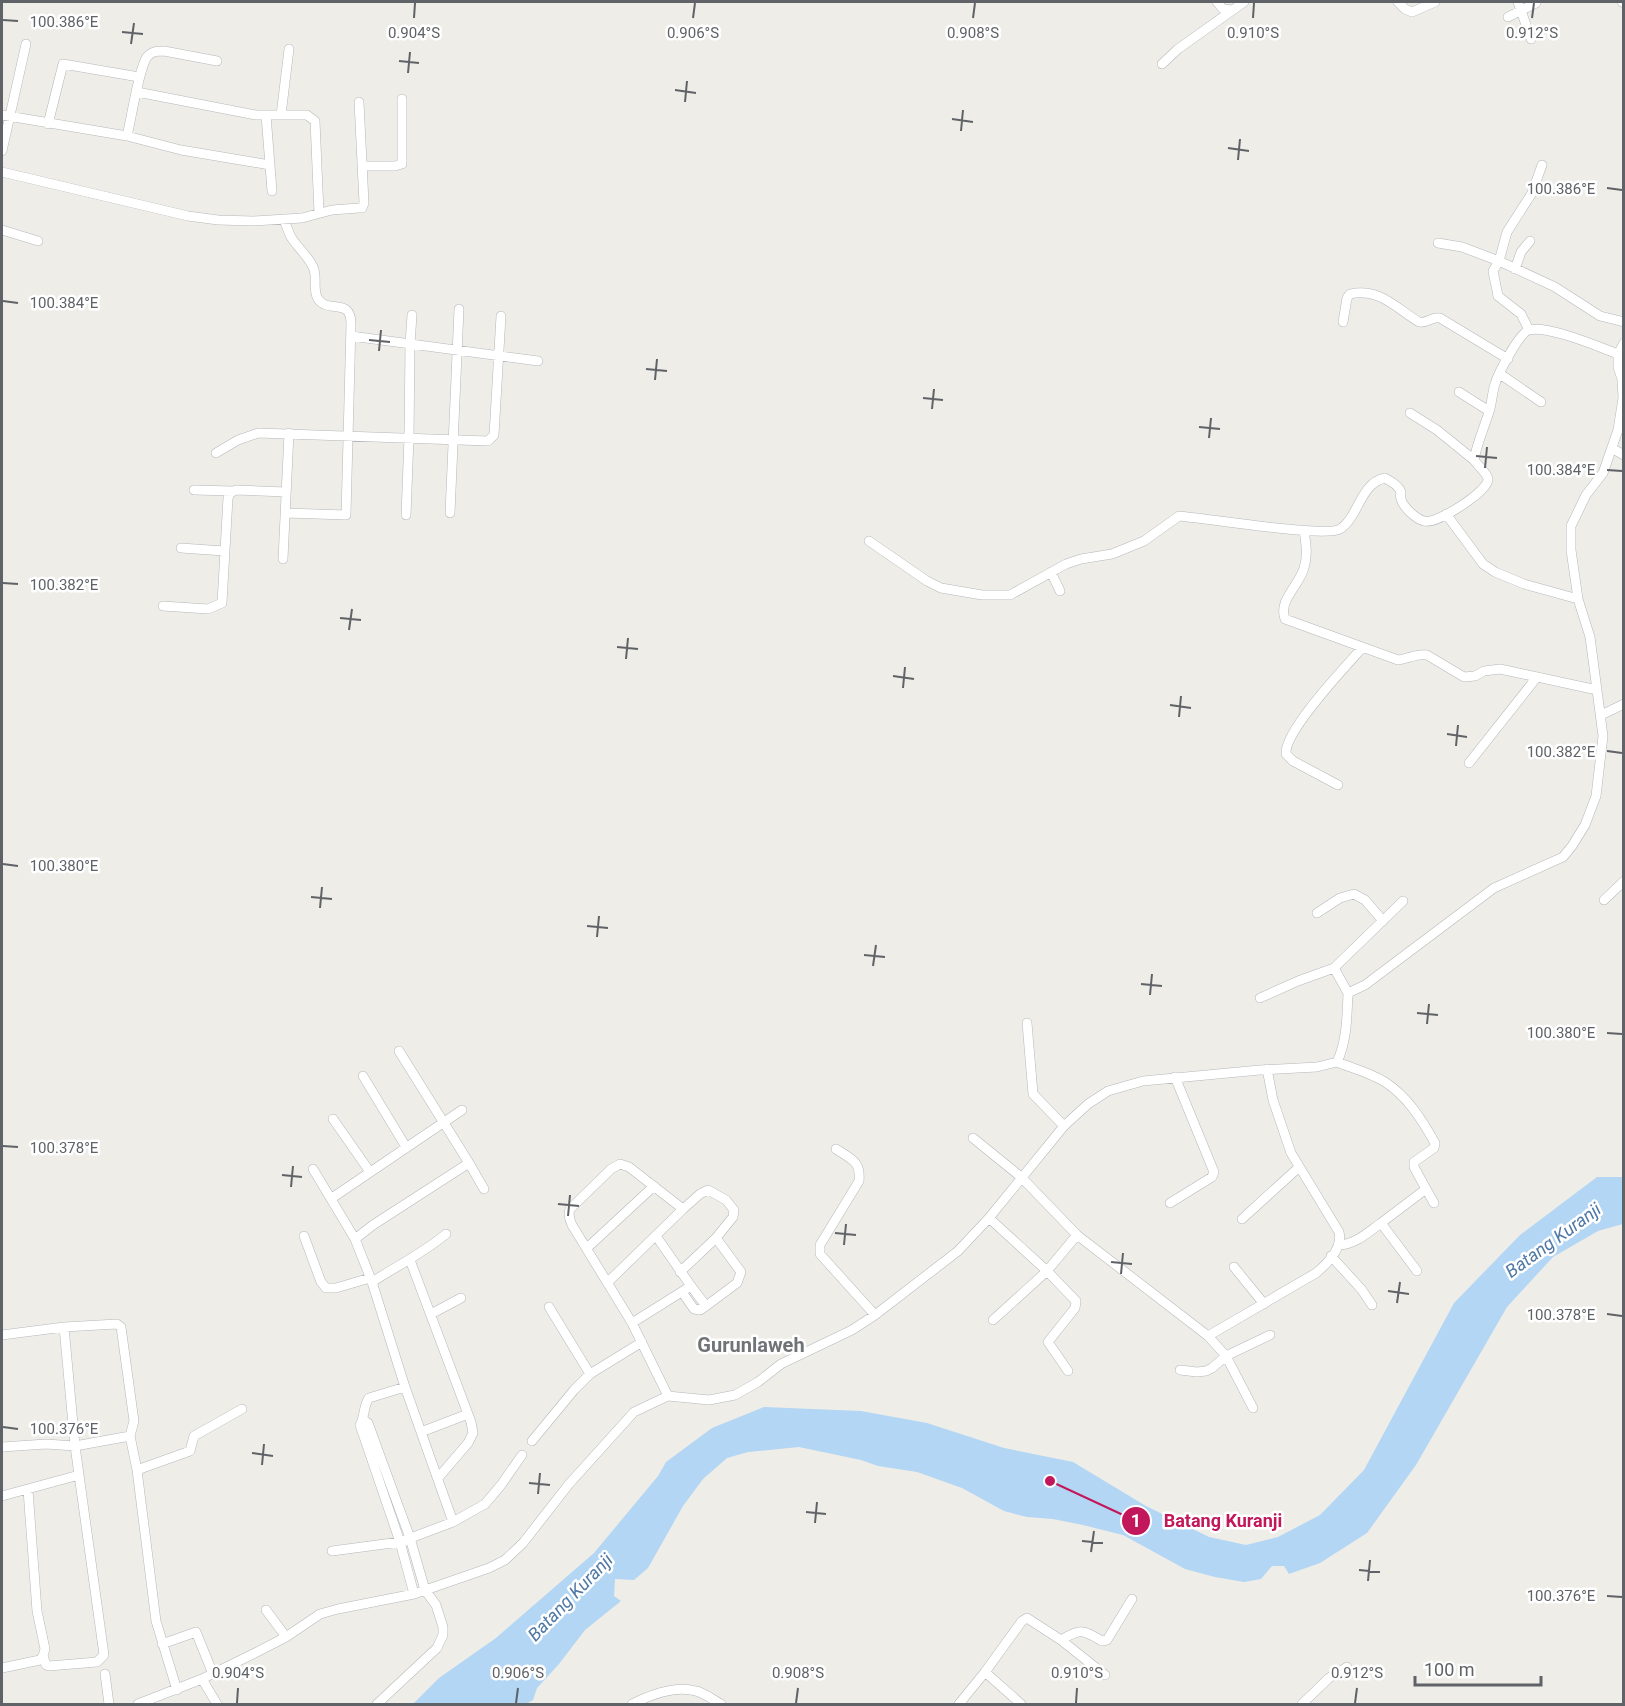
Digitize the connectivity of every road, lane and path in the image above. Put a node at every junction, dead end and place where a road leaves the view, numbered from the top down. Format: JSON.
{"nodes":[{"id":1,"x":1217,"y":2,"type":"edge"},
{"id":2,"x":1244,"y":2,"type":"edge"},
{"id":3,"x":1398,"y":2,"type":"edge"},
{"id":4,"x":1435,"y":2,"type":"edge"},
{"id":5,"x":1536,"y":3,"type":"dead end"},
{"id":6,"x":1519,"y":6,"type":"edge"},
{"id":7,"x":1232,"y":10,"type":"junction"},
{"id":8,"x":1508,"y":17,"type":"dead end"},
{"id":9,"x":1531,"y":39,"type":"dead end"},
{"id":10,"x":26,"y":44,"type":"dead end"},
{"id":11,"x":289,"y":49,"type":"dead end"},
{"id":12,"x":217,"y":60,"type":"dead end"},
{"id":13,"x":1162,"y":64,"type":"dead end"},
{"id":14,"x":139,"y":77,"type":"junction"},
{"id":15,"x":137,"y":92,"type":"junction"},
{"id":16,"x":402,"y":99,"type":"dead end"},
{"id":17,"x":358,"y":102,"type":"dead end"},
{"id":18,"x":266,"y":115,"type":"junction"},
{"id":19,"x":281,"y":115,"type":"junction"},
{"id":20,"x":5,"y":116,"type":"edge"},
{"id":21,"x":48,"y":124,"type":"junction"},
{"id":22,"x":127,"y":136,"type":"junction"},
{"id":23,"x":2,"y":151,"type":"edge"},
{"id":24,"x":270,"y":165,"type":"junction"},
{"id":25,"x":1542,"y":165,"type":"dead end"},
{"id":26,"x":363,"y":166,"type":"junction"},
{"id":27,"x":2,"y":172,"type":"edge"},
{"id":28,"x":272,"y":191,"type":"dead end"},
{"id":29,"x":319,"y":213,"type":"junction"},
{"id":30,"x":284,"y":219,"type":"junction"},
{"id":31,"x":2,"y":230,"type":"edge"},
{"id":32,"x":38,"y":241,"type":"dead end"},
{"id":33,"x":1530,"y":241,"type":"dead end"},
{"id":34,"x":1438,"y":243,"type":"dead end"},
{"id":35,"x":1499,"y":261,"type":"junction"},
{"id":36,"x":1515,"y":269,"type":"junction"},
{"id":37,"x":459,"y":309,"type":"dead end"},
{"id":38,"x":412,"y":315,"type":"dead end"},
{"id":39,"x":501,"y":316,"type":"dead end"},
{"id":40,"x":1343,"y":322,"type":"dead end"},
{"id":41,"x":1623,"y":322,"type":"edge"},
{"id":42,"x":1529,"y":330,"type":"junction"},
{"id":43,"x":351,"y":336,"type":"junction"},
{"id":44,"x":1623,"y":343,"type":"edge"},
{"id":45,"x":410,"y":344,"type":"junction"},
{"id":46,"x":457,"y":350,"type":"junction"},
{"id":47,"x":1618,"y":354,"type":"junction"},
{"id":48,"x":497,"y":356,"type":"junction"},
{"id":49,"x":1508,"y":359,"type":"junction"},
{"id":50,"x":538,"y":361,"type":"dead end"},
{"id":51,"x":1500,"y":374,"type":"junction"},
{"id":52,"x":1459,"y":392,"type":"dead end"},
{"id":53,"x":1623,"y":398,"type":"edge"},
{"id":54,"x":1540,"y":402,"type":"dead end"},
{"id":55,"x":1489,"y":411,"type":"junction"},
{"id":56,"x":1410,"y":413,"type":"dead end"},
{"id":57,"x":289,"y":433,"type":"junction"},
{"id":58,"x":348,"y":435,"type":"junction"},
{"id":59,"x":409,"y":438,"type":"junction"},
{"id":60,"x":452,"y":440,"type":"junction"},
{"id":61,"x":1613,"y":449,"type":"junction"},
{"id":62,"x":216,"y":453,"type":"dead end"},
{"id":63,"x":1623,"y":455,"type":"edge"},
{"id":64,"x":1474,"y":460,"type":"junction"},
{"id":65,"x":194,"y":490,"type":"dead end"},
{"id":66,"x":233,"y":491,"type":"junction"},
{"id":67,"x":286,"y":492,"type":"junction"},
{"id":68,"x":286,"y":513,"type":"junction"},
{"id":69,"x":450,"y":513,"type":"dead end"},
{"id":70,"x":1446,"y":514,"type":"junction"},
{"id":71,"x":406,"y":515,"type":"dead end"},
{"id":72,"x":1304,"y":531,"type":"junction"},
{"id":73,"x":869,"y":541,"type":"dead end"},
{"id":74,"x":181,"y":548,"type":"dead end"},
{"id":75,"x":224,"y":551,"type":"junction"},
{"id":76,"x":283,"y":559,"type":"dead end"},
{"id":77,"x":1051,"y":572,"type":"junction"},
{"id":78,"x":1060,"y":591,"type":"dead end"},
{"id":79,"x":1578,"y":599,"type":"junction"},
{"id":80,"x":163,"y":606,"type":"dead end"},
{"id":81,"x":1363,"y":647,"type":"junction"},
{"id":82,"x":1537,"y":677,"type":"junction"},
{"id":83,"x":1597,"y":690,"type":"junction"},
{"id":84,"x":1623,"y":704,"type":"edge"},
{"id":85,"x":1601,"y":715,"type":"junction"},
{"id":86,"x":1469,"y":763,"type":"dead end"},
{"id":87,"x":1338,"y":785,"type":"dead end"},
{"id":88,"x":1623,"y":881,"type":"edge"},
{"id":89,"x":1604,"y":900,"type":"dead end"},
{"id":90,"x":1403,"y":901,"type":"dead end"},
{"id":91,"x":1317,"y":913,"type":"dead end"},
{"id":92,"x":1383,"y":921,"type":"junction"},
{"id":93,"x":1334,"y":968,"type":"junction"},
{"id":94,"x":1348,"y":993,"type":"junction"},
{"id":95,"x":1260,"y":998,"type":"dead end"},
{"id":96,"x":1027,"y":1023,"type":"dead end"},
{"id":97,"x":399,"y":1051,"type":"dead end"},
{"id":98,"x":1337,"y":1062,"type":"junction"},
{"id":99,"x":1267,"y":1069,"type":"junction"},
{"id":100,"x":363,"y":1076,"type":"dead end"},
{"id":101,"x":1175,"y":1077,"type":"junction"},
{"id":102,"x":462,"y":1110,"type":"dead end"},
{"id":103,"x":333,"y":1119,"type":"dead end"},
{"id":104,"x":444,"y":1124,"type":"junction"},
{"id":105,"x":1064,"y":1126,"type":"junction"},
{"id":106,"x":973,"y":1138,"type":"dead end"},
{"id":107,"x":406,"y":1147,"type":"junction"},
{"id":108,"x":836,"y":1149,"type":"dead end"},
{"id":109,"x":469,"y":1163,"type":"junction"},
{"id":110,"x":313,"y":1168,"type":"dead end"},
{"id":111,"x":1298,"y":1168,"type":"junction"},
{"id":112,"x":370,"y":1172,"type":"junction"},
{"id":113,"x":1021,"y":1177,"type":"junction"},
{"id":114,"x":654,"y":1186,"type":"junction"},
{"id":115,"x":484,"y":1189,"type":"dead end"},
{"id":116,"x":1426,"y":1189,"type":"junction"},
{"id":117,"x":332,"y":1198,"type":"junction"},
{"id":118,"x":1170,"y":1203,"type":"dead end"},
{"id":119,"x":1434,"y":1203,"type":"dead end"},
{"id":120,"x":683,"y":1209,"type":"junction"},
{"id":121,"x":989,"y":1218,"type":"junction"},
{"id":122,"x":1242,"y":1219,"type":"dead end"},
{"id":123,"x":1381,"y":1223,"type":"junction"},
{"id":124,"x":446,"y":1234,"type":"dead end"},
{"id":125,"x":1077,"y":1235,"type":"junction"},
{"id":126,"x":304,"y":1236,"type":"dead end"},
{"id":127,"x":656,"y":1236,"type":"junction"},
{"id":128,"x":716,"y":1238,"type":"junction"},
{"id":129,"x":356,"y":1239,"type":"junction"},
{"id":130,"x":1339,"y":1245,"type":"junction"},
{"id":131,"x":586,"y":1248,"type":"junction"},
{"id":132,"x":1331,"y":1256,"type":"junction"},
{"id":133,"x":410,"y":1260,"type":"junction"},
{"id":134,"x":1234,"y":1267,"type":"dead end"},
{"id":135,"x":1047,"y":1270,"type":"junction"},
{"id":136,"x":1417,"y":1271,"type":"dead end"},
{"id":137,"x":680,"y":1272,"type":"junction"},
{"id":138,"x":371,"y":1280,"type":"junction"},
{"id":139,"x":608,"y":1282,"type":"junction"},
{"id":140,"x":691,"y":1286,"type":"junction"},
{"id":141,"x":682,"y":1292,"type":"junction"},
{"id":142,"x":461,"y":1298,"type":"dead end"},
{"id":143,"x":1264,"y":1304,"type":"junction"},
{"id":144,"x":1372,"y":1305,"type":"dead end"},
{"id":145,"x":706,"y":1306,"type":"junction"},
{"id":146,"x":549,"y":1307,"type":"dead end"},
{"id":147,"x":431,"y":1314,"type":"junction"},
{"id":148,"x":875,"y":1315,"type":"junction"},
{"id":149,"x":993,"y":1320,"type":"dead end"},
{"id":150,"x":632,"y":1323,"type":"junction"},
{"id":151,"x":64,"y":1327,"type":"junction"},
{"id":152,"x":2,"y":1335,"type":"edge"},
{"id":153,"x":1270,"y":1335,"type":"dead end"},
{"id":154,"x":1208,"y":1336,"type":"junction"},
{"id":155,"x":642,"y":1342,"type":"junction"},
{"id":156,"x":1226,"y":1356,"type":"junction"},
{"id":157,"x":1180,"y":1370,"type":"dead end"},
{"id":158,"x":1068,"y":1371,"type":"dead end"},
{"id":159,"x":590,"y":1374,"type":"junction"},
{"id":160,"x":405,"y":1387,"type":"junction"},
{"id":161,"x":668,"y":1396,"type":"junction"},
{"id":162,"x":1253,"y":1408,"type":"dead end"},
{"id":163,"x":242,"y":1409,"type":"dead end"},
{"id":164,"x":468,"y":1414,"type":"junction"},
{"id":165,"x":421,"y":1431,"type":"junction"},
{"id":166,"x":130,"y":1436,"type":"junction"},
{"id":167,"x":532,"y":1441,"type":"dead end"},
{"id":168,"x":75,"y":1446,"type":"junction"},
{"id":169,"x":2,"y":1447,"type":"edge"},
{"id":170,"x":522,"y":1455,"type":"dead end"},
{"id":171,"x":137,"y":1470,"type":"junction"},
{"id":172,"x":79,"y":1475,"type":"junction"},
{"id":173,"x":382,"y":1478,"type":"junction"},
{"id":174,"x":438,"y":1478,"type":"junction"},
{"id":175,"x":28,"y":1490,"type":"junction"},
{"id":176,"x":2,"y":1496,"type":"edge"},
{"id":177,"x":453,"y":1522,"type":"junction"},
{"id":178,"x":410,"y":1538,"type":"junction"},
{"id":179,"x":400,"y":1542,"type":"junction"},
{"id":180,"x":332,"y":1551,"type":"dead end"},
{"id":181,"x":425,"y":1590,"type":"junction"},
{"id":182,"x":414,"y":1594,"type":"junction"},
{"id":183,"x":1132,"y":1599,"type":"dead end"},
{"id":184,"x":266,"y":1610,"type":"dead end"},
{"id":185,"x":286,"y":1637,"type":"junction"},
{"id":186,"x":1061,"y":1640,"type":"junction"},
{"id":187,"x":162,"y":1644,"type":"junction"},
{"id":188,"x":43,"y":1656,"type":"junction"},
{"id":189,"x":1347,"y":1667,"type":"dead end"},
{"id":190,"x":2,"y":1668,"type":"edge"},
{"id":191,"x":983,"y":1673,"type":"junction"},
{"id":192,"x":105,"y":1674,"type":"dead end"},
{"id":193,"x":213,"y":1674,"type":"junction"},
{"id":194,"x":1105,"y":1675,"type":"dead end"},
{"id":195,"x":202,"y":1680,"type":"junction"},
{"id":196,"x":177,"y":1690,"type":"junction"},
{"id":197,"x":109,"y":1704,"type":"edge"},
{"id":198,"x":138,"y":1704,"type":"edge"},
{"id":199,"x":217,"y":1704,"type":"edge"},
{"id":200,"x":377,"y":1704,"type":"edge"},
{"id":201,"x":632,"y":1704,"type":"edge"},
{"id":202,"x":721,"y":1704,"type":"edge"},
{"id":203,"x":959,"y":1704,"type":"edge"},
{"id":204,"x":1022,"y":1704,"type":"edge"},
{"id":205,"x":1302,"y":1704,"type":"edge"}],
"edges":[{"from":1,"to":7,"type":"street"},
{"from":2,"to":7,"type":"street"},
{"from":3,"to":4,"type":"street"},
{"from":5,"to":6,"type":"street"},
{"from":6,"to":8,"type":"street"},
{"from":6,"to":9,"type":"street"},
{"from":7,"to":13,"type":"street"},
{"from":10,"to":20,"type":"street"},
{"from":11,"to":19,"type":"street"},
{"from":12,"to":14,"type":"street"},
{"from":14,"to":15,"type":"street"},
{"from":14,"to":21,"type":"street"},
{"from":15,"to":18,"type":"street"},
{"from":15,"to":22,"type":"street"},
{"from":16,"to":26,"type":"street"},
{"from":17,"to":26,"type":"street"},
{"from":18,"to":19,"type":"street"},
{"from":18,"to":24,"type":"street"},
{"from":19,"to":29,"type":"street"},
{"from":20,"to":21,"type":"street"},
{"from":20,"to":23,"type":"street"},
{"from":21,"to":22,"type":"street"},
{"from":22,"to":24,"type":"street"},
{"from":24,"to":28,"type":"street"},
{"from":25,"to":35,"type":"street"},
{"from":26,"to":29,"type":"street"},
{"from":27,"to":30,"type":"street"},
{"from":29,"to":30,"type":"street"},
{"from":30,"to":43,"type":"street"},
{"from":31,"to":32,"type":"street"},
{"from":33,"to":36,"type":"street"},
{"from":34,"to":35,"type":"street"},
{"from":35,"to":36,"type":"street"},
{"from":35,"to":42,"type":"street"},
{"from":36,"to":41,"type":"street"},
{"from":37,"to":46,"type":"street"},
{"from":38,"to":45,"type":"street"},
{"from":39,"to":48,"type":"street"},
{"from":40,"to":49,"type":"street"},
{"from":42,"to":47,"type":"street"},
{"from":42,"to":49,"type":"street"},
{"from":43,"to":45,"type":"street"},
{"from":43,"to":58,"type":"street"},
{"from":44,"to":47,"type":"street"},
{"from":45,"to":46,"type":"street"},
{"from":45,"to":59,"type":"street"},
{"from":46,"to":48,"type":"street"},
{"from":46,"to":60,"type":"street"},
{"from":47,"to":53,"type":"street"},
{"from":48,"to":50,"type":"street"},
{"from":48,"to":60,"type":"street"},
{"from":49,"to":51,"type":"street"},
{"from":51,"to":54,"type":"street"},
{"from":51,"to":55,"type":"street"},
{"from":52,"to":55,"type":"street"},
{"from":53,"to":61,"type":"street"},
{"from":55,"to":64,"type":"street"},
{"from":56,"to":64,"type":"street"},
{"from":57,"to":58,"type":"street"},
{"from":57,"to":62,"type":"street"},
{"from":57,"to":67,"type":"street"},
{"from":58,"to":59,"type":"street"},
{"from":58,"to":68,"type":"street"},
{"from":59,"to":60,"type":"street"},
{"from":59,"to":71,"type":"street"},
{"from":60,"to":69,"type":"street"},
{"from":61,"to":63,"type":"street"},
{"from":61,"to":79,"type":"street"},
{"from":64,"to":70,"type":"street"},
{"from":65,"to":66,"type":"street"},
{"from":66,"to":67,"type":"street"},
{"from":66,"to":75,"type":"street"},
{"from":67,"to":68,"type":"street"},
{"from":68,"to":76,"type":"street"},
{"from":70,"to":72,"type":"street"},
{"from":70,"to":79,"type":"street"},
{"from":72,"to":77,"type":"street"},
{"from":72,"to":81,"type":"street"},
{"from":73,"to":77,"type":"street"},
{"from":74,"to":75,"type":"street"},
{"from":75,"to":80,"type":"street"},
{"from":77,"to":78,"type":"street"},
{"from":79,"to":83,"type":"street"},
{"from":81,"to":82,"type":"street"},
{"from":81,"to":87,"type":"street"},
{"from":82,"to":83,"type":"street"},
{"from":82,"to":86,"type":"street"},
{"from":83,"to":85,"type":"street"},
{"from":84,"to":85,"type":"street"},
{"from":85,"to":94,"type":"street"},
{"from":88,"to":89,"type":"street"},
{"from":90,"to":92,"type":"street"},
{"from":91,"to":92,"type":"street"},
{"from":92,"to":93,"type":"street"},
{"from":93,"to":94,"type":"street"},
{"from":93,"to":95,"type":"street"},
{"from":94,"to":98,"type":"street"},
{"from":96,"to":105,"type":"street"},
{"from":97,"to":104,"type":"street"},
{"from":98,"to":99,"type":"street"},
{"from":98,"to":116,"type":"street"},
{"from":99,"to":101,"type":"street"},
{"from":99,"to":111,"type":"street"},
{"from":100,"to":107,"type":"street"},
{"from":101,"to":105,"type":"street"},
{"from":101,"to":118,"type":"street"},
{"from":102,"to":104,"type":"street"},
{"from":103,"to":112,"type":"street"},
{"from":104,"to":107,"type":"street"},
{"from":104,"to":109,"type":"street"},
{"from":105,"to":113,"type":"street"},
{"from":106,"to":113,"type":"street"},
{"from":107,"to":112,"type":"street"},
{"from":108,"to":148,"type":"street"},
{"from":109,"to":115,"type":"street"},
{"from":109,"to":129,"type":"street"},
{"from":110,"to":117,"type":"street"},
{"from":111,"to":122,"type":"street"},
{"from":111,"to":130,"type":"street"},
{"from":112,"to":117,"type":"street"},
{"from":113,"to":121,"type":"street"},
{"from":113,"to":125,"type":"street"},
{"from":114,"to":120,"type":"street"},
{"from":114,"to":131,"type":"street"},
{"from":114,"to":131,"type":"street"},
{"from":116,"to":119,"type":"street"},
{"from":116,"to":123,"type":"street"},
{"from":117,"to":129,"type":"street"},
{"from":120,"to":127,"type":"street"},
{"from":120,"to":128,"type":"street"},
{"from":121,"to":135,"type":"street"},
{"from":121,"to":148,"type":"street"},
{"from":123,"to":130,"type":"street"},
{"from":123,"to":136,"type":"street"},
{"from":124,"to":133,"type":"street"},
{"from":125,"to":135,"type":"street"},
{"from":125,"to":154,"type":"street"},
{"from":126,"to":138,"type":"street"},
{"from":127,"to":137,"type":"street"},
{"from":127,"to":139,"type":"street"},
{"from":128,"to":137,"type":"street"},
{"from":128,"to":145,"type":"street"},
{"from":129,"to":138,"type":"street"},
{"from":130,"to":132,"type":"street"},
{"from":131,"to":139,"type":"street"},
{"from":132,"to":143,"type":"street"},
{"from":132,"to":144,"type":"street"},
{"from":133,"to":138,"type":"street"},
{"from":133,"to":147,"type":"street"},
{"from":134,"to":143,"type":"street"},
{"from":135,"to":149,"type":"street"},
{"from":135,"to":158,"type":"street"},
{"from":137,"to":140,"type":"street"},
{"from":138,"to":160,"type":"street"},
{"from":139,"to":150,"type":"street"},
{"from":140,"to":141,"type":"street"},
{"from":140,"to":145,"type":"street"},
{"from":141,"to":145,"type":"street"},
{"from":141,"to":150,"type":"street"},
{"from":142,"to":147,"type":"street"},
{"from":143,"to":154,"type":"street"},
{"from":146,"to":159,"type":"street"},
{"from":147,"to":164,"type":"street"},
{"from":148,"to":161,"type":"street"},
{"from":150,"to":155,"type":"street"},
{"from":151,"to":152,"type":"street"},
{"from":151,"to":166,"type":"street"},
{"from":151,"to":168,"type":"street"},
{"from":153,"to":156,"type":"street"},
{"from":154,"to":156,"type":"street"},
{"from":155,"to":159,"type":"street"},
{"from":155,"to":161,"type":"street"},
{"from":156,"to":157,"type":"street"},
{"from":156,"to":162,"type":"street"},
{"from":159,"to":167,"type":"street"},
{"from":160,"to":165,"type":"street"},
{"from":160,"to":173,"type":"street"},
{"from":161,"to":181,"type":"street"},
{"from":163,"to":171,"type":"street"},
{"from":164,"to":165,"type":"street"},
{"from":164,"to":174,"type":"street"},
{"from":165,"to":174,"type":"street"},
{"from":166,"to":168,"type":"street"},
{"from":166,"to":171,"type":"street"},
{"from":168,"to":169,"type":"street"},
{"from":168,"to":172,"type":"street"},
{"from":170,"to":177,"type":"street"},
{"from":171,"to":187,"type":"street"},
{"from":172,"to":175,"type":"street"},
{"from":172,"to":188,"type":"street"},
{"from":173,"to":178,"type":"street"},
{"from":173,"to":179,"type":"street"},
{"from":174,"to":177,"type":"street"},
{"from":175,"to":176,"type":"street"},
{"from":175,"to":188,"type":"street"},
{"from":177,"to":178,"type":"street"},
{"from":178,"to":179,"type":"street"},
{"from":178,"to":181,"type":"street"},
{"from":179,"to":180,"type":"street"},
{"from":179,"to":182,"type":"street"},
{"from":181,"to":182,"type":"street"},
{"from":181,"to":200,"type":"street"},
{"from":182,"to":185,"type":"street"},
{"from":183,"to":186,"type":"street"},
{"from":184,"to":185,"type":"street"},
{"from":185,"to":193,"type":"street"},
{"from":186,"to":191,"type":"street"},
{"from":186,"to":194,"type":"street"},
{"from":187,"to":193,"type":"street"},
{"from":187,"to":196,"type":"street"},
{"from":188,"to":190,"type":"street"},
{"from":189,"to":205,"type":"street"},
{"from":191,"to":203,"type":"street"},
{"from":191,"to":204,"type":"street"},
{"from":192,"to":197,"type":"street"},
{"from":193,"to":195,"type":"street"},
{"from":195,"to":196,"type":"street"},
{"from":195,"to":199,"type":"street"},
{"from":196,"to":198,"type":"street"},
{"from":201,"to":202,"type":"street"}]}
